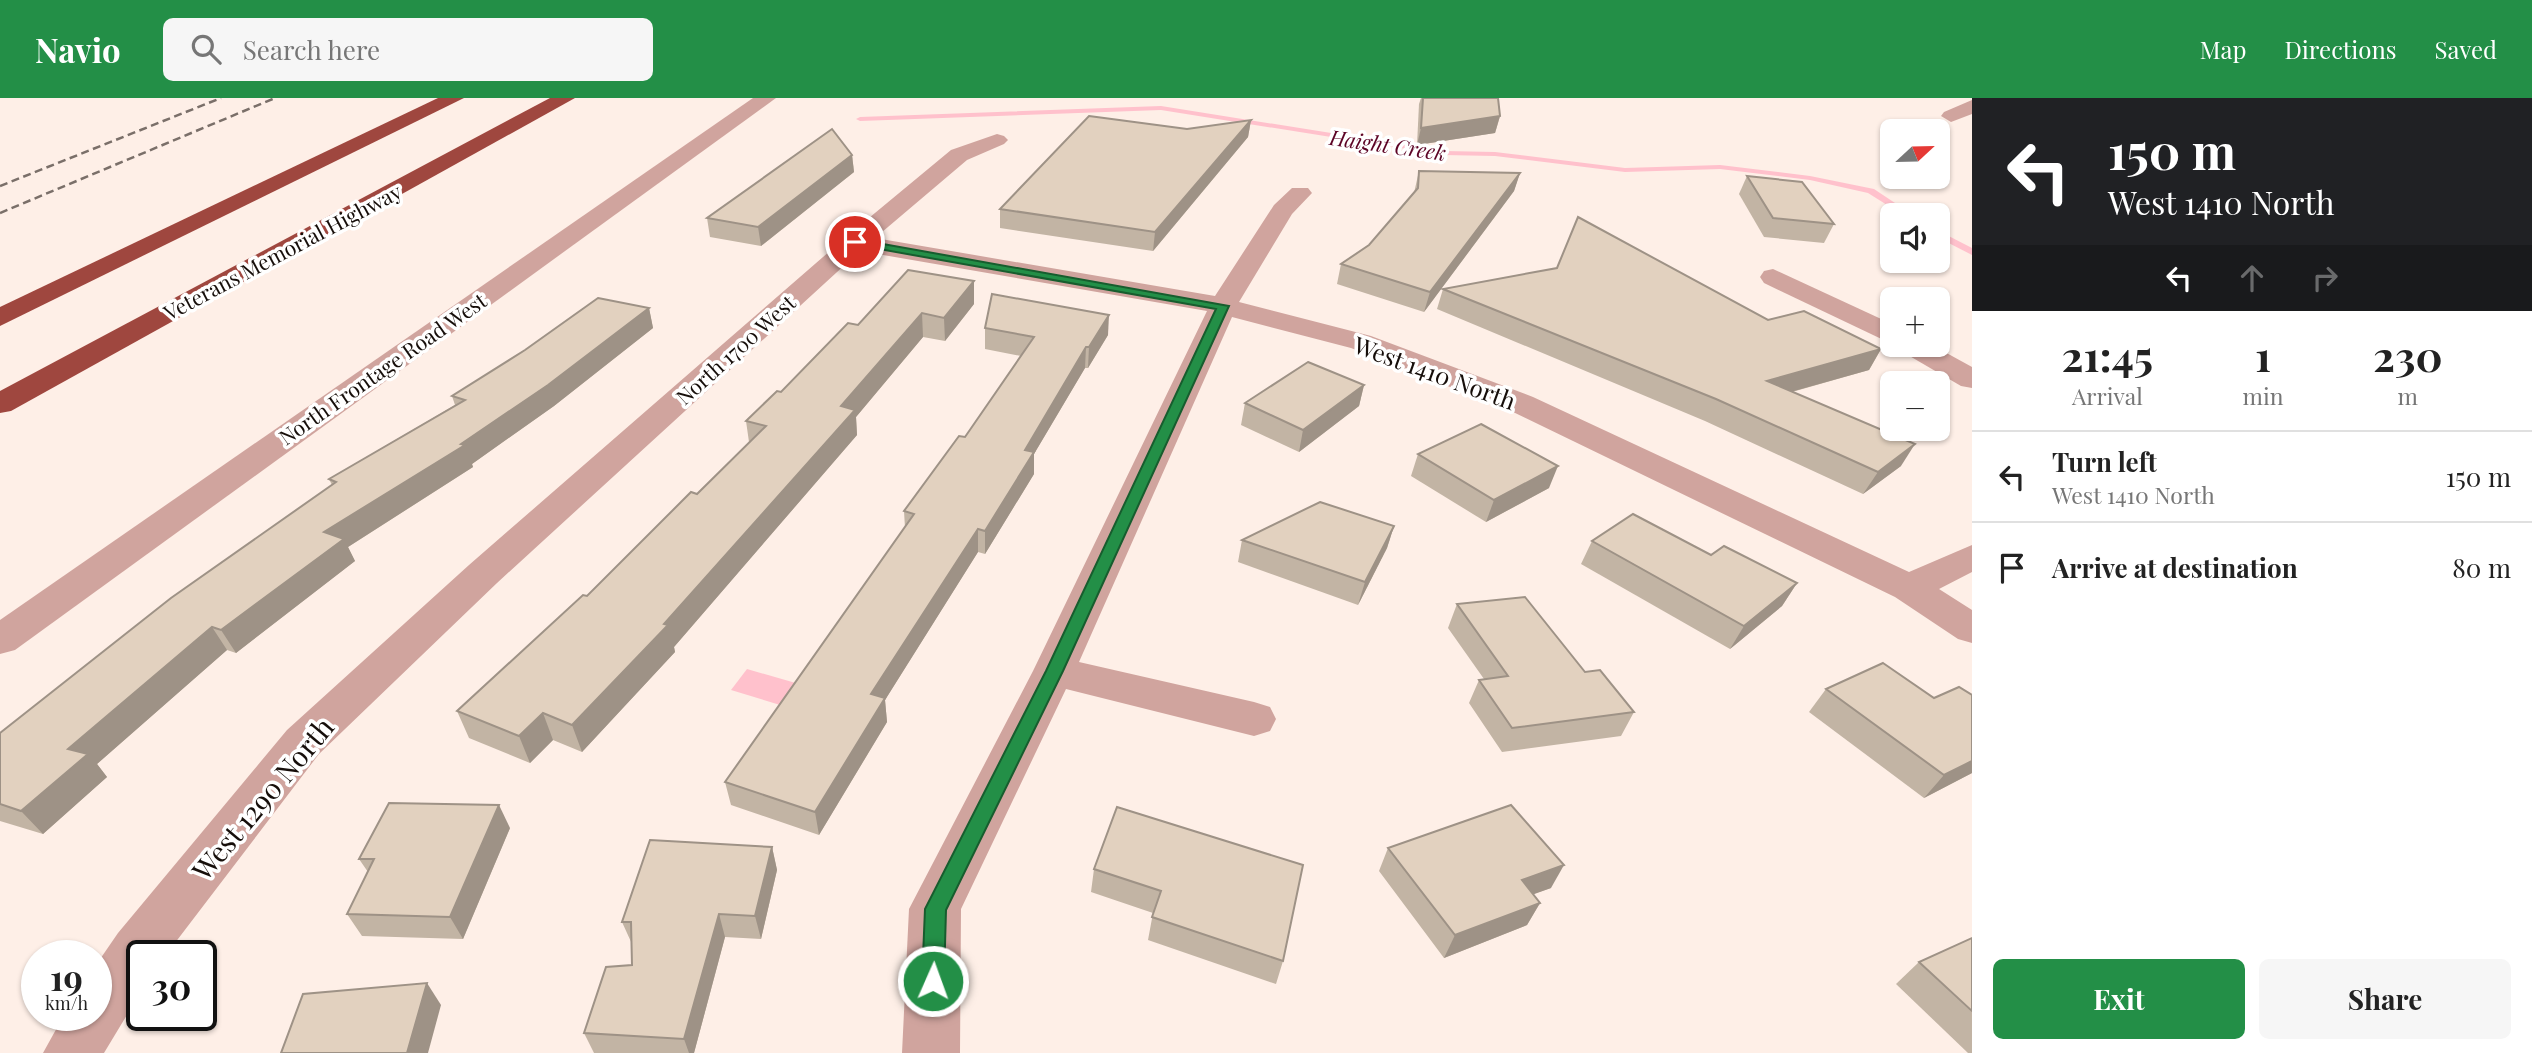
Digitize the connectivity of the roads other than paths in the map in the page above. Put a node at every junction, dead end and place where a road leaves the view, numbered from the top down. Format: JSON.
{"nodes":[{"id":1,"x":454,"y":98,"type":"edge"},
{"id":2,"x":565,"y":98,"type":"edge"},
{"id":3,"x":766,"y":98,"type":"edge"},
{"id":4,"x":1972,"y":106,"type":"edge"},
{"id":5,"x":1951,"y":116,"type":"dead end"},
{"id":6,"x":997,"y":140,"type":"dead end"},
{"id":7,"x":1300,"y":193,"type":"dead end"},
{"id":8,"x":855,"y":242,"type":"junction"},
{"id":9,"x":1773,"y":277,"type":"dead end"},
{"id":10,"x":1223,"y":306,"type":"junction"},
{"id":11,"x":0,"y":318,"type":"edge"},
{"id":12,"x":1880,"y":329,"type":"edge"},
{"id":13,"x":1933,"y":357,"type":"edge"},
{"id":14,"x":1972,"y":379,"type":"edge"},
{"id":15,"x":0,"y":404,"type":"edge"},
{"id":16,"x":1972,"y":557,"type":"edge"},
{"id":17,"x":482,"y":574,"type":"joint"},
{"id":18,"x":1909,"y":588,"type":"junction"},
{"id":19,"x":1972,"y":629,"type":"edge"},
{"id":20,"x":0,"y":640,"type":"edge"},
{"id":21,"x":1054,"y":671,"type":"junction"},
{"id":22,"x":1254,"y":719,"type":"dead end"},
{"id":23,"x":112,"y":989,"type":"edge"},
{"id":24,"x":86,"y":1031,"type":"edge"},
{"id":25,"x":72,"y":1053,"type":"edge"},
{"id":26,"x":931,"y":1053,"type":"edge"}],
"edges":[{"from":1,"to":11,"type":"highway"},
{"from":2,"to":15,"type":"highway","name":"Veterans Memorial Highway"},
{"from":3,"to":20,"type":"street","name":"North Frontage Road West"},
{"from":4,"to":5,"type":"street"},
{"from":6,"to":8,"type":"street","name":"North 1700 West"},
{"from":7,"to":10,"type":"street"},
{"from":8,"to":10,"type":"street","name":"West 1410 North"},
{"from":8,"to":17,"type":"street","name":"North 1700 West"},
{"from":9,"to":12,"type":"street"},
{"from":10,"to":18,"type":"street","name":"West 1410 North"},
{"from":10,"to":21,"type":"street"},
{"from":13,"to":14,"type":"street"},
{"from":16,"to":18,"type":"street"},
{"from":17,"to":23,"type":"street","name":"West 1290 North"},
{"from":18,"to":19,"type":"street","name":"West 1410 North"},
{"from":21,"to":22,"type":"street"},
{"from":21,"to":26,"type":"street"},
{"from":24,"to":25,"type":"street","name":"West 1290 North"}]}
